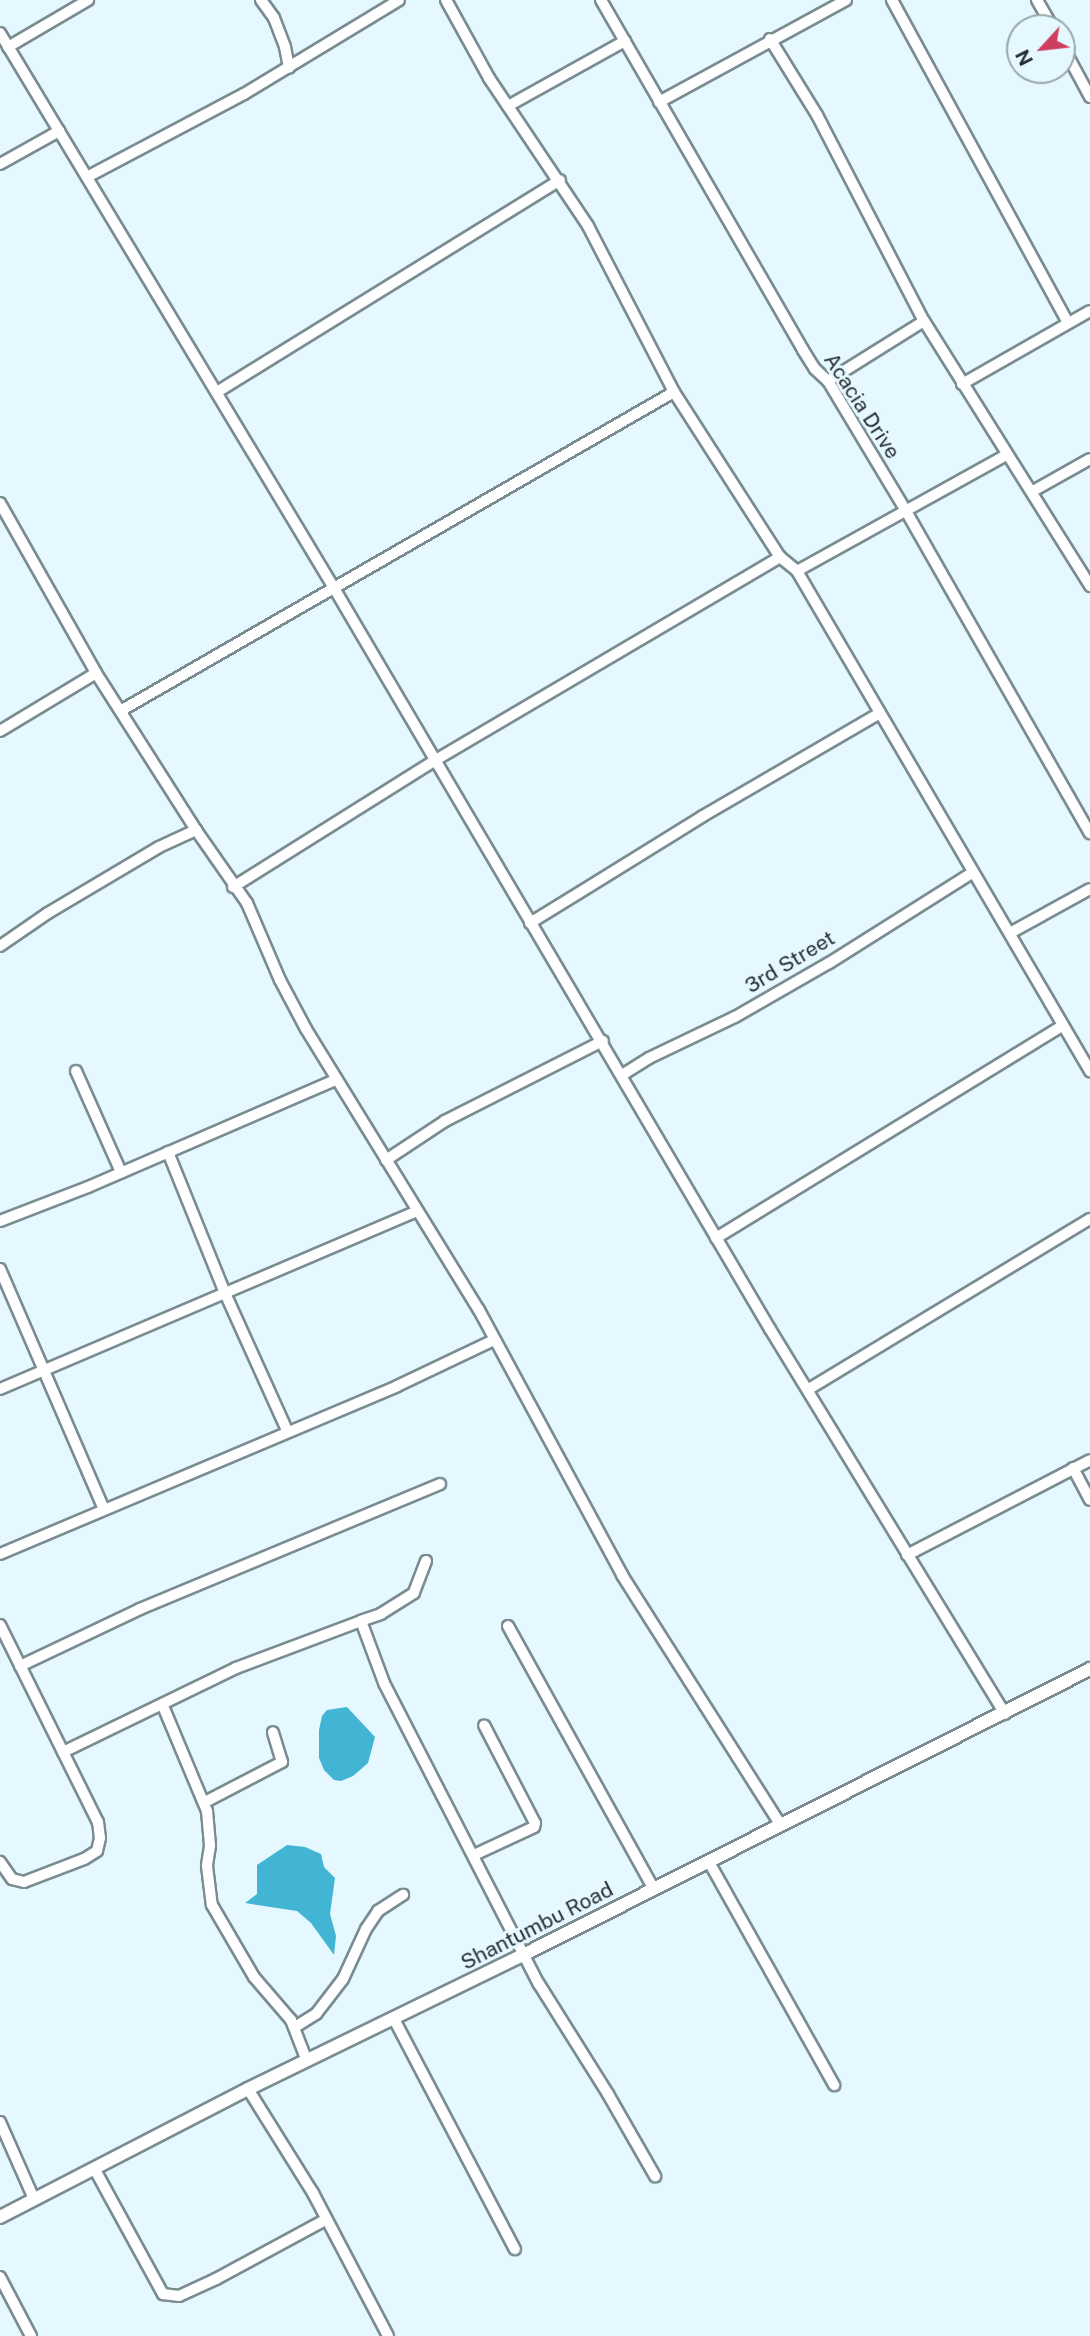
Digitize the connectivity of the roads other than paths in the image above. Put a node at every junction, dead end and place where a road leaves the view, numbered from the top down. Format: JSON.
{"nodes":[{"id":1,"x":88,"y":0,"type":"edge"},
{"id":2,"x":261,"y":0,"type":"edge"},
{"id":3,"x":399,"y":0,"type":"edge"},
{"id":4,"x":446,"y":0,"type":"edge"},
{"id":5,"x":601,"y":0,"type":"edge"},
{"id":6,"x":846,"y":0,"type":"edge"},
{"id":7,"x":892,"y":0,"type":"edge"},
{"id":8,"x":0,"y":33,"type":"edge"},
{"id":9,"x":770,"y":39,"type":"junction"},
{"id":10,"x":625,"y":41,"type":"junction"},
{"id":11,"x":8,"y":47,"type":"junction"},
{"id":12,"x":289,"y":68,"type":"junction"},
{"id":13,"x":1076,"y":71,"type":"edge"},
{"id":14,"x":1090,"y":97,"type":"edge"},
{"id":15,"x":659,"y":102,"type":"junction"},
{"id":16,"x":508,"y":106,"type":"junction"},
{"id":17,"x":59,"y":131,"type":"junction"},
{"id":18,"x":0,"y":164,"type":"edge"},
{"id":19,"x":87,"y":177,"type":"junction"},
{"id":20,"x":560,"y":180,"type":"junction"},
{"id":21,"x":1090,"y":311,"type":"edge"},
{"id":22,"x":924,"y":321,"type":"junction"},
{"id":23,"x":1068,"y":323,"type":"junction"},
{"id":24,"x":828,"y":381,"type":"junction"},
{"id":25,"x":962,"y":384,"type":"junction"},
{"id":26,"x":217,"y":392,"type":"junction"},
{"id":27,"x":674,"y":392,"type":"junction"},
{"id":28,"x":1006,"y":455,"type":"junction"},
{"id":29,"x":1090,"y":459,"type":"edge"},
{"id":30,"x":1033,"y":491,"type":"junction"},
{"id":31,"x":0,"y":503,"type":"edge"},
{"id":32,"x":906,"y":511,"type":"junction"},
{"id":33,"x":780,"y":557,"type":"junction"},
{"id":34,"x":797,"y":571,"type":"junction"},
{"id":35,"x":1090,"y":586,"type":"edge"},
{"id":36,"x":334,"y":588,"type":"junction"},
{"id":37,"x":96,"y":673,"type":"junction"},
{"id":38,"x":122,"y":710,"type":"junction"},
{"id":39,"x":878,"y":714,"type":"junction"},
{"id":40,"x":0,"y":730,"type":"edge"},
{"id":41,"x":434,"y":761,"type":"junction"},
{"id":42,"x":196,"y":830,"type":"junction"},
{"id":43,"x":1090,"y":833,"type":"edge"},
{"id":44,"x":972,"y":873,"type":"junction"},
{"id":45,"x":233,"y":887,"type":"junction"},
{"id":46,"x":1090,"y":889,"type":"edge"},
{"id":47,"x":530,"y":923,"type":"junction"},
{"id":48,"x":1010,"y":933,"type":"junction"},
{"id":49,"x":0,"y":946,"type":"edge"},
{"id":50,"x":1062,"y":1026,"type":"junction"},
{"id":51,"x":603,"y":1041,"type":"junction"},
{"id":52,"x":1090,"y":1071,"type":"edge"},
{"id":53,"x":76,"y":1072,"type":"dead end"},
{"id":54,"x":622,"y":1075,"type":"junction"},
{"id":55,"x":337,"y":1079,"type":"junction"},
{"id":56,"x":168,"y":1152,"type":"junction"},
{"id":57,"x":386,"y":1160,"type":"junction"},
{"id":58,"x":121,"y":1172,"type":"junction"},
{"id":59,"x":417,"y":1211,"type":"junction"},
{"id":60,"x":1090,"y":1219,"type":"edge"},
{"id":61,"x":0,"y":1221,"type":"edge"},
{"id":62,"x":716,"y":1238,"type":"junction"},
{"id":63,"x":0,"y":1269,"type":"edge"},
{"id":64,"x":225,"y":1293,"type":"junction"},
{"id":65,"x":494,"y":1340,"type":"junction"},
{"id":66,"x":46,"y":1370,"type":"junction"},
{"id":67,"x":0,"y":1389,"type":"edge"},
{"id":68,"x":809,"y":1390,"type":"junction"},
{"id":69,"x":287,"y":1430,"type":"junction"},
{"id":70,"x":1090,"y":1460,"type":"edge"},
{"id":71,"x":1073,"y":1468,"type":"junction"},
{"id":72,"x":440,"y":1484,"type":"dead end"},
{"id":73,"x":1090,"y":1500,"type":"edge"},
{"id":74,"x":104,"y":1509,"type":"junction"},
{"id":75,"x":0,"y":1554,"type":"edge"},
{"id":76,"x":907,"y":1555,"type":"junction"},
{"id":77,"x":426,"y":1561,"type":"dead end"},
{"id":78,"x":361,"y":1621,"type":"junction"},
{"id":79,"x":0,"y":1625,"type":"edge"},
{"id":80,"x":508,"y":1626,"type":"dead end"},
{"id":81,"x":20,"y":1666,"type":"junction"},
{"id":82,"x":1090,"y":1669,"type":"edge"},
{"id":83,"x":163,"y":1706,"type":"junction"},
{"id":84,"x":1005,"y":1714,"type":"junction"},
{"id":85,"x":484,"y":1725,"type":"dead end"},
{"id":86,"x":273,"y":1732,"type":"dead end"},
{"id":87,"x":63,"y":1752,"type":"junction"},
{"id":88,"x":205,"y":1802,"type":"junction"},
{"id":89,"x":780,"y":1824,"type":"junction"},
{"id":90,"x":474,"y":1855,"type":"junction"},
{"id":91,"x":709,"y":1861,"type":"junction"},
{"id":92,"x":0,"y":1862,"type":"edge"},
{"id":93,"x":654,"y":1889,"type":"junction"},
{"id":94,"x":403,"y":1895,"type":"dead end"},
{"id":95,"x":525,"y":1954,"type":"junction"},
{"id":96,"x":394,"y":2019,"type":"junction"},
{"id":97,"x":295,"y":2027,"type":"junction"},
{"id":98,"x":307,"y":2061,"type":"junction"},
{"id":99,"x":834,"y":2085,"type":"dead end"},
{"id":100,"x":248,"y":2089,"type":"junction"},
{"id":101,"x":0,"y":2122,"type":"edge"},
{"id":102,"x":94,"y":2168,"type":"junction"},
{"id":103,"x":654,"y":2176,"type":"dead end"},
{"id":104,"x":34,"y":2200,"type":"junction"},
{"id":105,"x":0,"y":2217,"type":"edge"},
{"id":106,"x":325,"y":2220,"type":"junction"},
{"id":107,"x":515,"y":2249,"type":"dead end"},
{"id":108,"x":0,"y":2277,"type":"edge"},
{"id":109,"x":31,"y":2336,"type":"edge"},
{"id":110,"x":388,"y":2336,"type":"edge"}],
"edges":[{"from":1,"to":11,"type":"street"},
{"from":2,"to":12,"type":"street"},
{"from":3,"to":12,"type":"street"},
{"from":4,"to":16,"type":"street"},
{"from":5,"to":10,"type":"street","name":"Acacia Drive"},
{"from":6,"to":9,"type":"street"},
{"from":7,"to":23,"type":"street"},
{"from":8,"to":11,"type":"street"},
{"from":9,"to":15,"type":"street"},
{"from":9,"to":22,"type":"street"},
{"from":10,"to":15,"type":"street","name":"Acacia Drive"},
{"from":10,"to":16,"type":"street"},
{"from":11,"to":17,"type":"street"},
{"from":12,"to":19,"type":"street"},
{"from":13,"to":14,"type":"street"},
{"from":15,"to":24,"type":"street","name":"Acacia Drive"},
{"from":16,"to":20,"type":"street"},
{"from":17,"to":18,"type":"street"},
{"from":17,"to":19,"type":"street"},
{"from":19,"to":26,"type":"street"},
{"from":20,"to":26,"type":"street"},
{"from":20,"to":27,"type":"street"},
{"from":21,"to":23,"type":"street"},
{"from":22,"to":24,"type":"street"},
{"from":22,"to":25,"type":"street"},
{"from":23,"to":25,"type":"street"},
{"from":24,"to":32,"type":"street","name":"Acacia Drive"},
{"from":25,"to":28,"type":"street"},
{"from":26,"to":36,"type":"street"},
{"from":27,"to":33,"type":"street"},
{"from":27,"to":36,"type":"street"},
{"from":28,"to":30,"type":"street"},
{"from":28,"to":32,"type":"street"},
{"from":29,"to":30,"type":"street"},
{"from":30,"to":35,"type":"street"},
{"from":31,"to":37,"type":"street"},
{"from":32,"to":34,"type":"street"},
{"from":32,"to":43,"type":"street","name":"Acacia Drive"},
{"from":33,"to":34,"type":"street"},
{"from":33,"to":41,"type":"street"},
{"from":34,"to":39,"type":"street"},
{"from":36,"to":38,"type":"street"},
{"from":36,"to":41,"type":"street"},
{"from":37,"to":38,"type":"street"},
{"from":37,"to":40,"type":"street"},
{"from":38,"to":42,"type":"street"},
{"from":39,"to":44,"type":"street"},
{"from":39,"to":47,"type":"street"},
{"from":41,"to":45,"type":"street"},
{"from":41,"to":47,"type":"street"},
{"from":42,"to":45,"type":"street"},
{"from":42,"to":49,"type":"street"},
{"from":44,"to":48,"type":"street"},
{"from":44,"to":54,"type":"street","name":"3rd Street"},
{"from":45,"to":55,"type":"street"},
{"from":46,"to":48,"type":"street"},
{"from":47,"to":51,"type":"street"},
{"from":48,"to":50,"type":"street"},
{"from":50,"to":52,"type":"street"},
{"from":50,"to":62,"type":"street"},
{"from":51,"to":54,"type":"street"},
{"from":51,"to":57,"type":"street"},
{"from":53,"to":58,"type":"street"},
{"from":54,"to":62,"type":"street"},
{"from":55,"to":56,"type":"street"},
{"from":55,"to":57,"type":"street"},
{"from":56,"to":58,"type":"street"},
{"from":56,"to":64,"type":"street"},
{"from":57,"to":59,"type":"street"},
{"from":58,"to":61,"type":"street"},
{"from":59,"to":64,"type":"street"},
{"from":59,"to":65,"type":"street"},
{"from":60,"to":68,"type":"street"},
{"from":62,"to":68,"type":"street"},
{"from":63,"to":66,"type":"street"},
{"from":64,"to":66,"type":"street"},
{"from":64,"to":69,"type":"street"},
{"from":65,"to":69,"type":"street"},
{"from":65,"to":89,"type":"street"},
{"from":66,"to":67,"type":"street"},
{"from":66,"to":74,"type":"street"},
{"from":68,"to":76,"type":"street"},
{"from":69,"to":74,"type":"street"},
{"from":70,"to":71,"type":"street"},
{"from":71,"to":73,"type":"street"},
{"from":71,"to":76,"type":"street"},
{"from":72,"to":81,"type":"street"},
{"from":74,"to":75,"type":"street"},
{"from":76,"to":84,"type":"street"},
{"from":77,"to":78,"type":"street"},
{"from":78,"to":83,"type":"street"},
{"from":78,"to":90,"type":"street"},
{"from":79,"to":81,"type":"street"},
{"from":80,"to":93,"type":"street"},
{"from":81,"to":87,"type":"street"},
{"from":82,"to":84,"type":"street","name":"Shantumbu Road"},
{"from":83,"to":87,"type":"street"},
{"from":83,"to":88,"type":"street"},
{"from":84,"to":89,"type":"street","name":"Shantumbu Road"},
{"from":85,"to":90,"type":"street"},
{"from":86,"to":88,"type":"street"},
{"from":87,"to":92,"type":"street"},
{"from":88,"to":97,"type":"street"},
{"from":89,"to":91,"type":"street","name":"Shantumbu Road"},
{"from":90,"to":95,"type":"street"},
{"from":91,"to":93,"type":"street","name":"Shantumbu Road"},
{"from":91,"to":99,"type":"street"},
{"from":93,"to":95,"type":"street","name":"Shantumbu Road"},
{"from":94,"to":97,"type":"street"},
{"from":95,"to":96,"type":"street","name":"Shantumbu Road"},
{"from":95,"to":103,"type":"street"},
{"from":96,"to":98,"type":"street","name":"Shantumbu Road"},
{"from":96,"to":107,"type":"street"},
{"from":97,"to":98,"type":"street"},
{"from":98,"to":100,"type":"street","name":"Shantumbu Road"},
{"from":100,"to":102,"type":"street","name":"Shantumbu Road"},
{"from":100,"to":106,"type":"street"},
{"from":101,"to":104,"type":"street"},
{"from":102,"to":104,"type":"street","name":"Shantumbu Road"},
{"from":102,"to":106,"type":"street"},
{"from":104,"to":105,"type":"street","name":"Shantumbu Road"},
{"from":106,"to":110,"type":"street"},
{"from":108,"to":109,"type":"street"}]}
